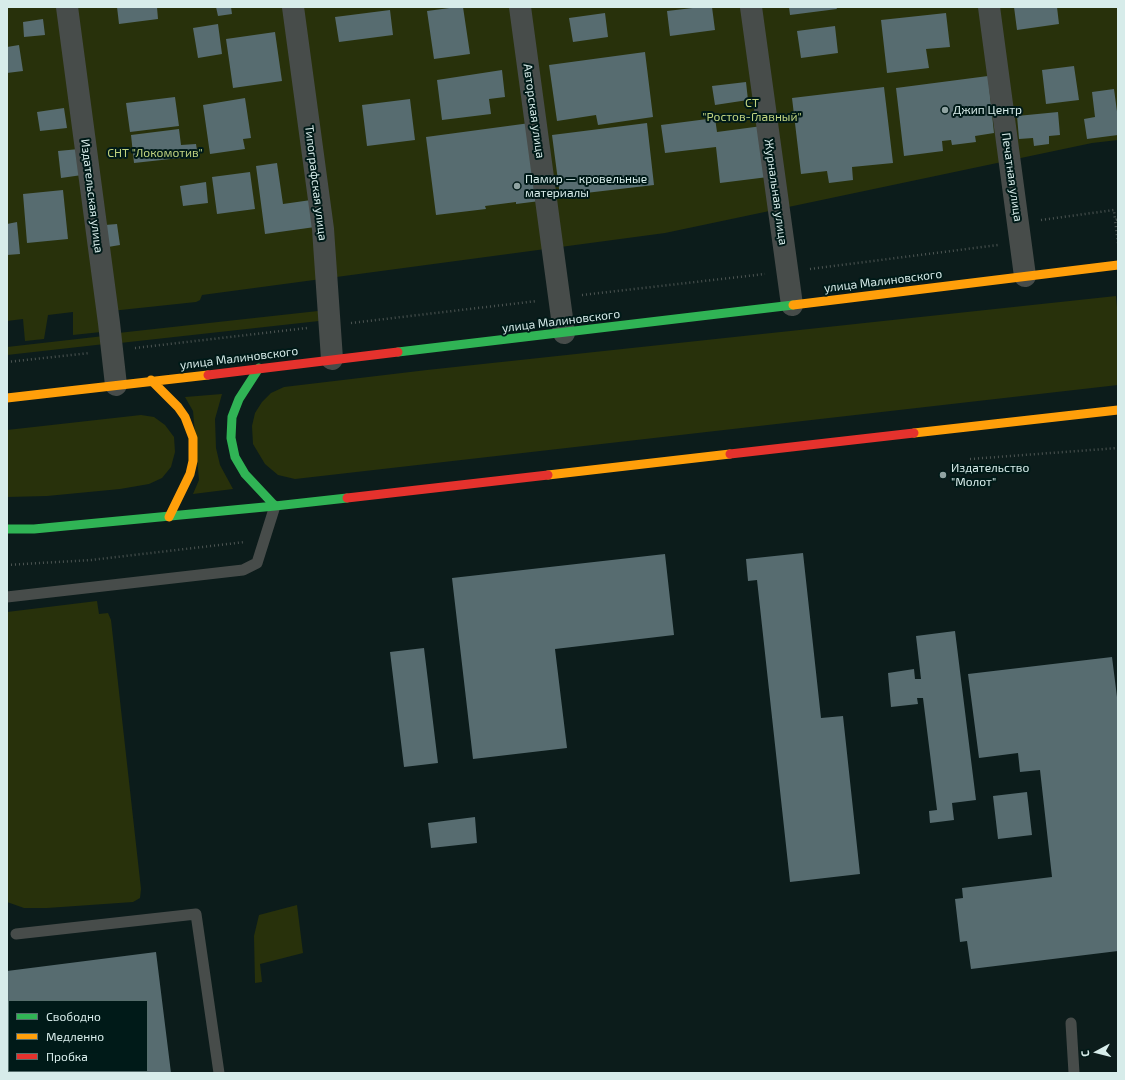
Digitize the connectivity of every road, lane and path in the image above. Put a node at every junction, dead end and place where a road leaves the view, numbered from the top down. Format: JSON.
{"nodes":[{"id":1,"x":67,"y":7,"type":"edge"},
{"id":2,"x":293,"y":7,"type":"edge"},
{"id":3,"x":520,"y":7,"type":"edge"},
{"id":4,"x":751,"y":7,"type":"edge"},
{"id":5,"x":989,"y":7,"type":"edge"},
{"id":6,"x":1117,"y":220,"type":"edge"},
{"id":7,"x":1019,"y":233,"type":"junction"},
{"id":8,"x":1118,"y":243,"type":"edge"},
{"id":9,"x":1118,"y":266,"type":"edge"},
{"id":10,"x":787,"y":272,"type":"junction"},
{"id":11,"x":1025,"y":276,"type":"junction"},
{"id":12,"x":560,"y":298,"type":"junction"},
{"id":13,"x":792,"y":305,"type":"junction"},
{"id":14,"x":330,"y":325,"type":"junction"},
{"id":15,"x":564,"y":333,"type":"junction"},
{"id":16,"x":112,"y":350,"type":"junction"},
{"id":17,"x":332,"y":359,"type":"junction"},
{"id":18,"x":7,"y":362,"type":"edge"},
{"id":19,"x":259,"y":368,"type":"junction"},
{"id":20,"x":151,"y":380,"type":"junction"},
{"id":21,"x":116,"y":384,"type":"junction"},
{"id":22,"x":7,"y":398,"type":"edge"},
{"id":23,"x":1118,"y":410,"type":"edge"},
{"id":24,"x":1118,"y":448,"type":"edge"},
{"id":25,"x":970,"y":460,"type":"dead end"},
{"id":26,"x":275,"y":506,"type":"junction"},
{"id":27,"x":169,"y":517,"type":"junction"},
{"id":28,"x":7,"y":529,"type":"edge"},
{"id":29,"x":264,"y":540,"type":"junction"},
{"id":30,"x":7,"y":565,"type":"edge"},
{"id":31,"x":7,"y":597,"type":"edge"},
{"id":32,"x":16,"y":934,"type":"dead end"},
{"id":33,"x":1071,"y":1023,"type":"dead end"},
{"id":34,"x":219,"y":1073,"type":"edge"},
{"id":35,"x":1074,"y":1073,"type":"edge"}],
"edges":[{"from":1,"to":16,"type":"street","name":"Издательская улица"},
{"from":2,"to":14,"type":"street","name":"Типографская улица"},
{"from":3,"to":12,"type":"street","name":"Авторская улица"},
{"from":4,"to":10,"type":"street","name":"Журнальная улица"},
{"from":5,"to":7,"type":"street","name":"Печатная улица"},
{"from":6,"to":7,"type":"path"},
{"from":6,"to":8,"type":"path"},
{"from":7,"to":10,"type":"path"},
{"from":7,"to":11,"type":"street","name":"Печатная улица"},
{"from":9,"to":11,"type":"highway","name":"улица Малиновского"},
{"from":10,"to":12,"type":"path"},
{"from":10,"to":13,"type":"street","name":"Журнальная улица"},
{"from":11,"to":13,"type":"highway","name":"улица Малиновского"},
{"from":12,"to":14,"type":"path"},
{"from":12,"to":15,"type":"street","name":"Авторская улица"},
{"from":13,"to":15,"type":"highway","name":"улица Малиновского"},
{"from":14,"to":16,"type":"path"},
{"from":14,"to":17,"type":"street","name":"Типографская улица"},
{"from":15,"to":17,"type":"highway","name":"улица Малиновского"},
{"from":16,"to":18,"type":"path"},
{"from":16,"to":21,"type":"street","name":"Издательская улица"},
{"from":17,"to":19,"type":"highway","name":"улица Малиновского"},
{"from":19,"to":20,"type":"highway","name":"улица Малиновского"},
{"from":19,"to":26,"type":"highway"},
{"from":20,"to":21,"type":"highway","name":"улица Малиновского"},
{"from":20,"to":27,"type":"highway"},
{"from":21,"to":22,"type":"highway","name":"улица Малиновского"},
{"from":23,"to":26,"type":"highway"},
{"from":24,"to":25,"type":"path"},
{"from":26,"to":27,"type":"highway"},
{"from":26,"to":29,"type":"lane"},
{"from":27,"to":28,"type":"highway"},
{"from":29,"to":30,"type":"path"},
{"from":29,"to":31,"type":"lane"},
{"from":32,"to":34,"type":"lane"},
{"from":33,"to":35,"type":"lane"}]}
